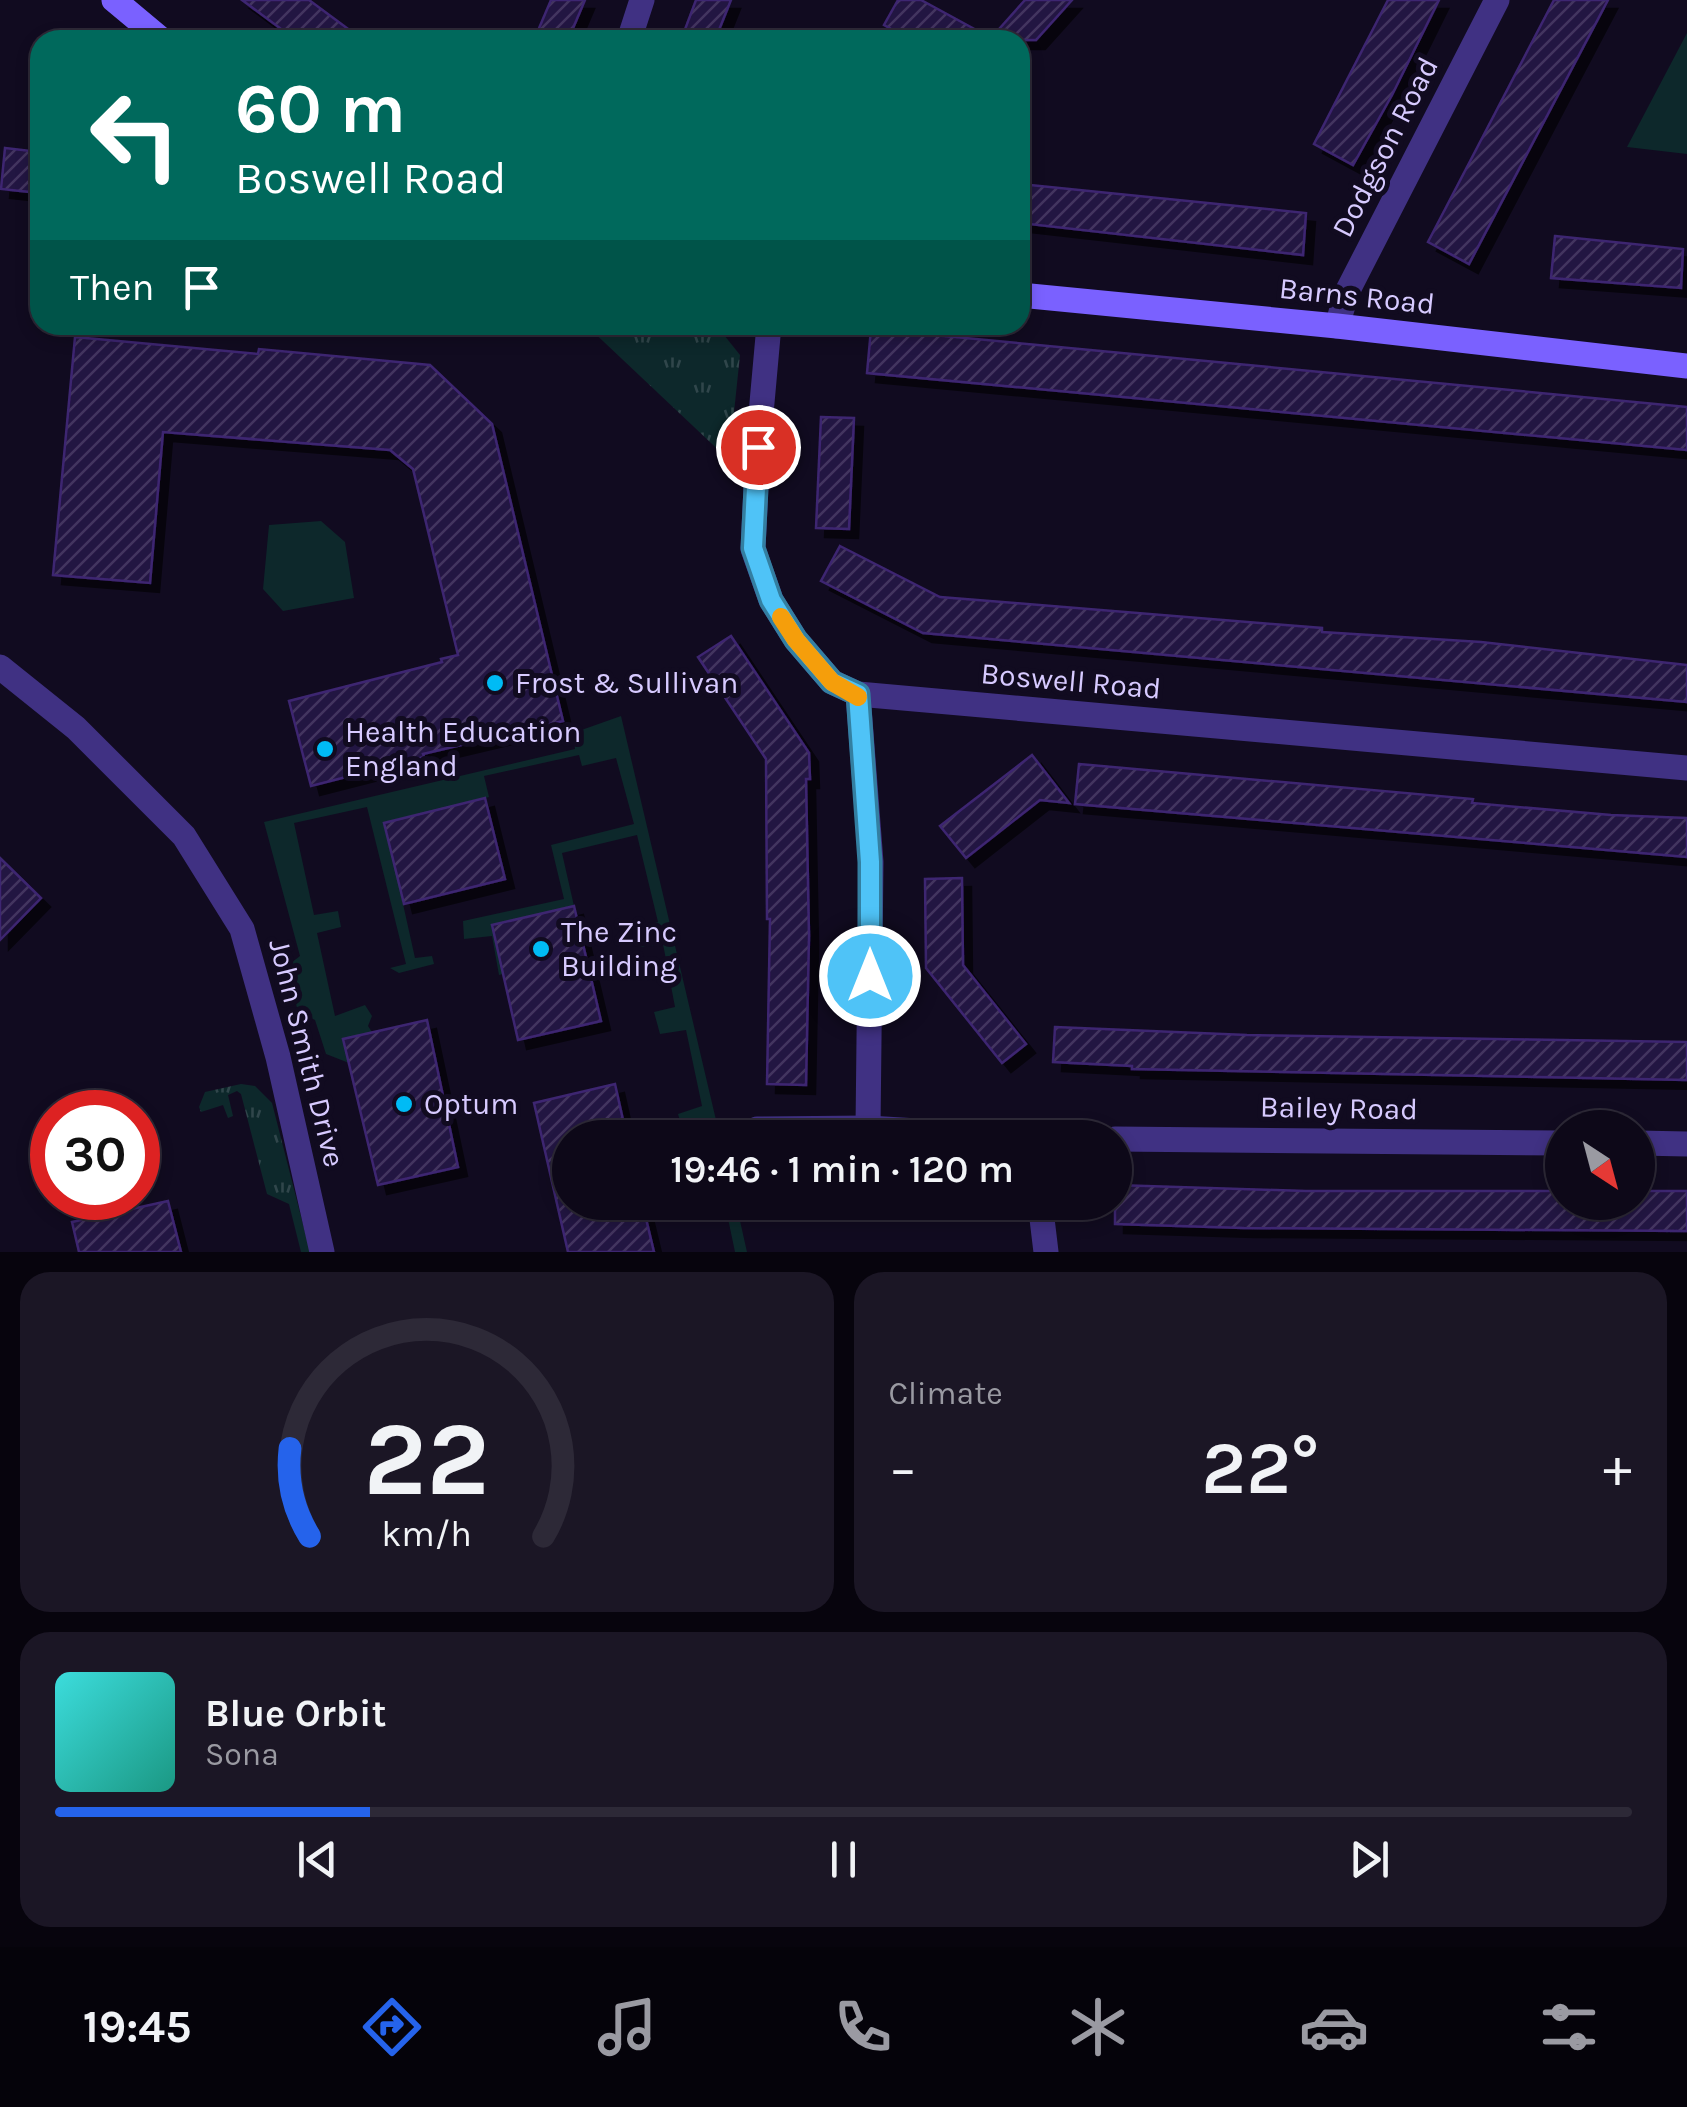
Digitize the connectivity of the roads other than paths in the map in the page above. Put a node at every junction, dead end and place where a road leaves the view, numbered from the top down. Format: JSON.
{"nodes":[{"id":1,"x":114,"y":0,"type":"edge"},
{"id":2,"x":642,"y":0,"type":"edge"},
{"id":3,"x":1498,"y":0,"type":"edge"},
{"id":4,"x":150,"y":30,"type":"edge"},
{"id":5,"x":633,"y":30,"type":"edge"},
{"id":6,"x":1030,"y":296,"type":"edge"},
{"id":7,"x":1336,"y":326,"type":"junction"},
{"id":8,"x":768,"y":335,"type":"edge"},
{"id":9,"x":1687,"y":366,"type":"edge"},
{"id":10,"x":0,"y":668,"type":"edge"},
{"id":11,"x":858,"y":694,"type":"junction"},
{"id":12,"x":1687,"y":768,"type":"edge"},
{"id":13,"x":868,"y":1120,"type":"edge"},
{"id":14,"x":1132,"y":1138,"type":"edge"},
{"id":15,"x":1545,"y":1143,"type":"edge"},
{"id":16,"x":1655,"y":1144,"type":"edge"},
{"id":17,"x":1687,"y":1144,"type":"edge"},
{"id":18,"x":1042,"y":1220,"type":"edge"},
{"id":19,"x":322,"y":1252,"type":"edge"},
{"id":20,"x":1046,"y":1252,"type":"edge"}],
"edges":[{"from":1,"to":4,"type":"street"},
{"from":2,"to":5,"type":"street"},
{"from":3,"to":7,"type":"street","name":"Dodgson Road"},
{"from":6,"to":7,"type":"street","name":"Barns Road"},
{"from":7,"to":9,"type":"street","name":"Barns Road"},
{"from":8,"to":11,"type":"street"},
{"from":10,"to":19,"type":"street","name":"John Smith Drive"},
{"from":11,"to":12,"type":"street","name":"Boswell Road"},
{"from":11,"to":13,"type":"street"},
{"from":14,"to":15,"type":"street","name":"Bailey Road"},
{"from":16,"to":17,"type":"street"},
{"from":18,"to":20,"type":"street"}]}
